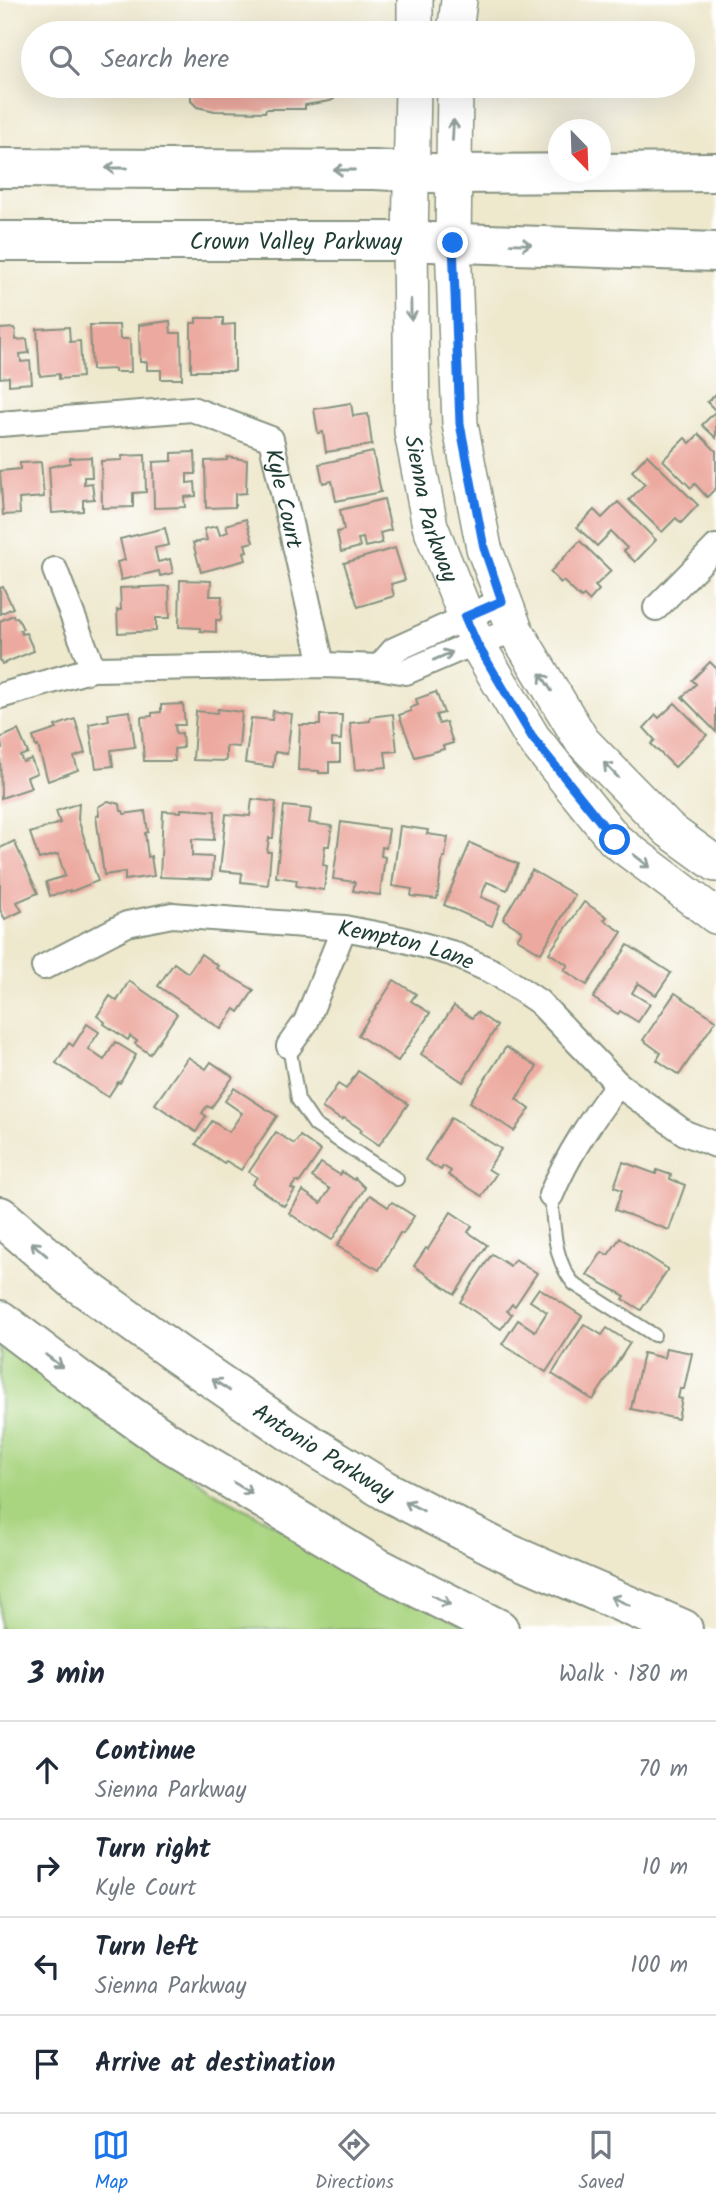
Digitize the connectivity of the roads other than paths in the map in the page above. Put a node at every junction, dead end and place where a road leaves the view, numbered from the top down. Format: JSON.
{"nodes":[{"id":1,"x":415,"y":0,"type":"edge"},
{"id":2,"x":459,"y":0,"type":"edge"},
{"id":3,"x":415,"y":21,"type":"edge"},
{"id":4,"x":456,"y":21,"type":"edge"},
{"id":5,"x":413,"y":98,"type":"edge"},
{"id":6,"x":455,"y":98,"type":"edge"},
{"id":7,"x":0,"y":167,"type":"edge"},
{"id":8,"x":412,"y":172,"type":"junction"},
{"id":9,"x":716,"y":172,"type":"edge"},
{"id":10,"x":452,"y":174,"type":"junction"},
{"id":11,"x":0,"y":241,"type":"edge"},
{"id":12,"x":410,"y":242,"type":"junction"},
{"id":13,"x":453,"y":243,"type":"junction"},
{"id":14,"x":716,"y":252,"type":"edge"},
{"id":15,"x":0,"y":424,"type":"edge"},
{"id":16,"x":716,"y":547,"type":"edge"},
{"id":17,"x":55,"y":570,"type":"dead end"},
{"id":18,"x":656,"y":608,"type":"dead end"},
{"id":19,"x":508,"y":615,"type":"junction"},
{"id":20,"x":471,"y":631,"type":"junction"},
{"id":21,"x":322,"y":664,"type":"junction"},
{"id":22,"x":93,"y":669,"type":"junction"},
{"id":23,"x":0,"y":696,"type":"edge"},
{"id":24,"x":716,"y":864,"type":"edge"},
{"id":25,"x":716,"y":916,"type":"edge"},
{"id":26,"x":344,"y":928,"type":"junction"},
{"id":27,"x":44,"y":967,"type":"dead end"},
{"id":28,"x":289,"y":1045,"type":"joint"},
{"id":29,"x":618,"y":1084,"type":"junction"},
{"id":30,"x":716,"y":1145,"type":"edge"},
{"id":31,"x":397,"y":1180,"type":"dead end"},
{"id":32,"x":551,"y":1195,"type":"joint"},
{"id":33,"x":0,"y":1216,"type":"edge"},
{"id":34,"x":0,"y":1320,"type":"edge"},
{"id":35,"x":654,"y":1335,"type":"dead end"},
{"id":36,"x":499,"y":1629,"type":"edge"},
{"id":37,"x":683,"y":1629,"type":"edge"}],
"edges":[{"from":1,"to":3,"type":"main road"},
{"from":2,"to":4,"type":"main road"},
{"from":5,"to":8,"type":"main road","name":"Sienna Parkway"},
{"from":10,"to":6,"type":"main road","name":"Sienna Parkway","one_way":true},
{"from":8,"to":7,"type":"main road","one_way":true},
{"from":8,"to":10,"type":"main road"},
{"from":8,"to":12,"type":"main road","name":"Sienna Parkway"},
{"from":9,"to":10,"type":"main road"},
{"from":10,"to":13,"type":"main road","name":"Sienna Parkway"},
{"from":11,"to":12,"type":"main road","name":"Crown Valley Parkway"},
{"from":12,"to":13,"type":"main road","name":"Crown Valley Parkway"},
{"from":12,"to":20,"type":"main road","name":"Sienna Parkway","one_way":true},
{"from":13,"to":14,"type":"main road","name":"Crown Valley Parkway","one_way":true},
{"from":13,"to":19,"type":"main road","name":"Sienna Parkway"},
{"from":15,"to":21,"type":"street","name":"Kyle Court"},
{"from":16,"to":18,"type":"street"},
{"from":17,"to":22,"type":"street"},
{"from":19,"to":20,"type":"street"},
{"from":24,"to":19,"type":"main road","name":"Sienna Parkway","one_way":true},
{"from":20,"to":21,"type":"street"},
{"from":20,"to":25,"type":"main road","name":"Sienna Parkway","one_way":true},
{"from":21,"to":22,"type":"street"},
{"from":22,"to":23,"type":"street"},
{"from":26,"to":27,"type":"street","name":"Kempton Lane"},
{"from":26,"to":28,"type":"street"},
{"from":26,"to":29,"type":"street","name":"Kempton Lane"},
{"from":28,"to":31,"type":"lane"},
{"from":29,"to":30,"type":"street","name":"Kempton Lane"},
{"from":29,"to":32,"type":"street"},
{"from":32,"to":35,"type":"lane"},
{"from":37,"to":33,"type":"main road","name":"Antonio Parkway","one_way":true},
{"from":34,"to":36,"type":"main road","one_way":true}]}
